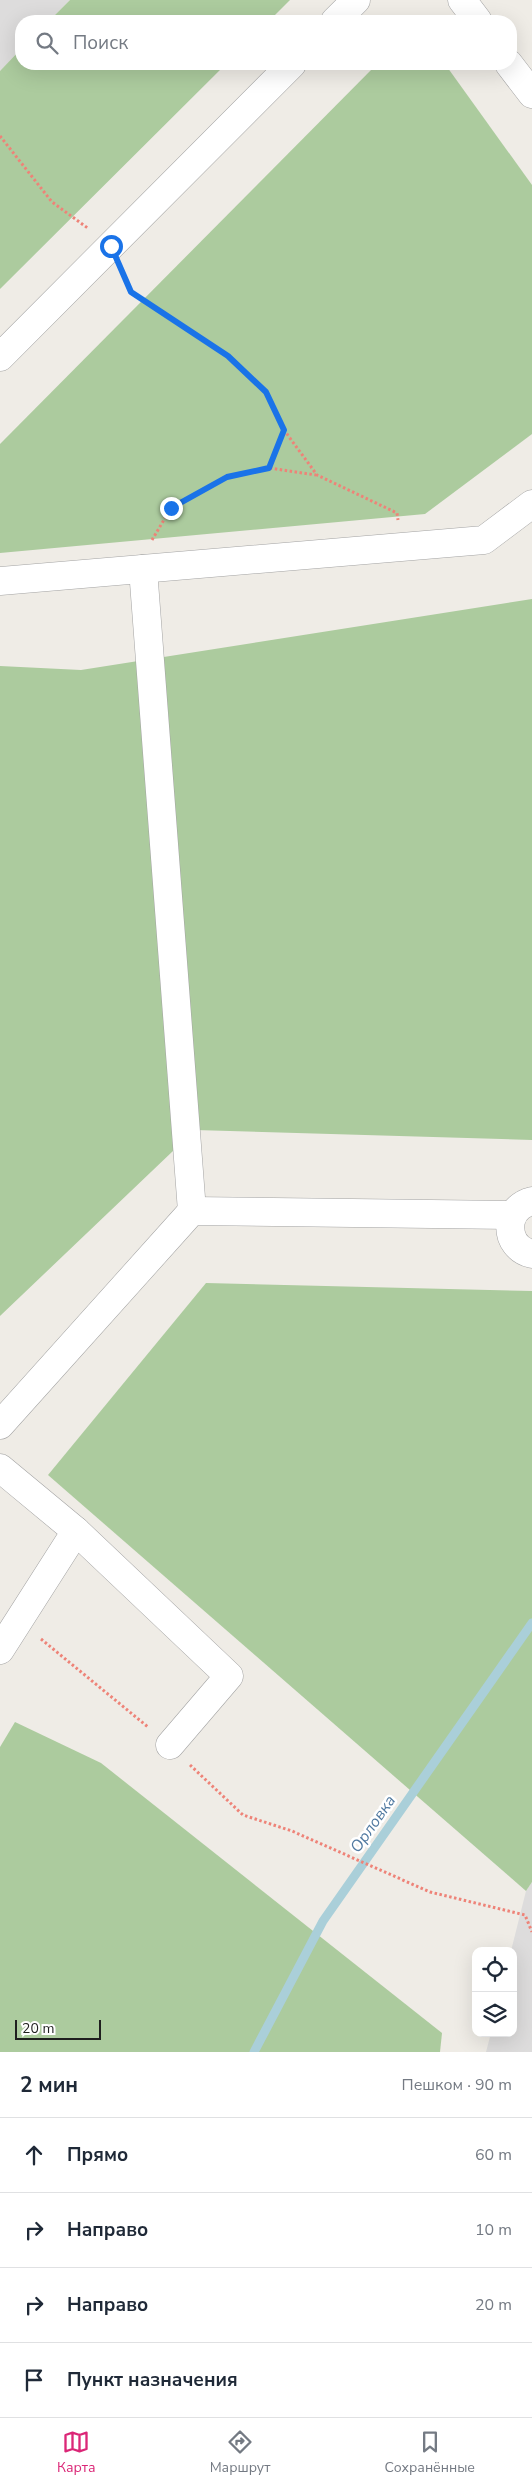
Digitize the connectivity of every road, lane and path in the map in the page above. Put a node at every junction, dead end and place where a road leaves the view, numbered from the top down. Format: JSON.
{"nodes":[{"id":1,"x":356,"y":0,"type":"edge"},
{"id":2,"x":462,"y":0,"type":"edge"},
{"id":3,"x":341,"y":15,"type":"edge"},
{"id":4,"x":473,"y":15,"type":"edge"},
{"id":5,"x":286,"y":70,"type":"edge"},
{"id":6,"x":514,"y":70,"type":"edge"},
{"id":7,"x":532,"y":94,"type":"edge"},
{"id":8,"x":0,"y":136,"type":"edge"},
{"id":9,"x":111,"y":246,"type":"junction"},
{"id":10,"x":0,"y":357,"type":"edge"},
{"id":11,"x":284,"y":430,"type":"junction"},
{"id":12,"x":269,"y":468,"type":"junction"},
{"id":13,"x":316,"y":475,"type":"junction"},
{"id":14,"x":532,"y":504,"type":"edge"},
{"id":15,"x":399,"y":526,"type":"dead end"},
{"id":16,"x":143,"y":569,"type":"junction"},
{"id":17,"x":0,"y":581,"type":"edge"},
{"id":18,"x":522,"y":1208,"type":"edge"},
{"id":19,"x":192,"y":1211,"type":"junction"},
{"id":20,"x":532,"y":1254,"type":"edge"},
{"id":21,"x":0,"y":1425,"type":"edge"},
{"id":22,"x":0,"y":1468,"type":"edge"},
{"id":23,"x":76,"y":1531,"type":"junction"},
{"id":24,"x":18,"y":1621,"type":"junction"},
{"id":25,"x":0,"y":1650,"type":"edge"},
{"id":26,"x":170,"y":1745,"type":"junction"},
{"id":27,"x":532,"y":1932,"type":"edge"}],
"edges":[{"from":1,"to":3,"type":"street"},
{"from":2,"to":4,"type":"street"},
{"from":5,"to":9,"type":"street"},
{"from":6,"to":7,"type":"street"},
{"from":8,"to":9,"type":"path"},
{"from":9,"to":10,"type":"street"},
{"from":9,"to":11,"type":"path"},
{"from":11,"to":12,"type":"path"},
{"from":11,"to":13,"type":"path"},
{"from":12,"to":13,"type":"path"},
{"from":12,"to":16,"type":"path"},
{"from":13,"to":15,"type":"path"},
{"from":14,"to":16,"type":"street"},
{"from":16,"to":17,"type":"street"},
{"from":16,"to":19,"type":"street"},
{"from":18,"to":19,"type":"street"},
{"from":18,"to":20,"type":"street"},
{"from":19,"to":21,"type":"street"},
{"from":22,"to":23,"type":"street"},
{"from":23,"to":24,"type":"street"},
{"from":23,"to":26,"type":"street"},
{"from":24,"to":25,"type":"street"},
{"from":24,"to":26,"type":"path"},
{"from":26,"to":27,"type":"path"}]}
